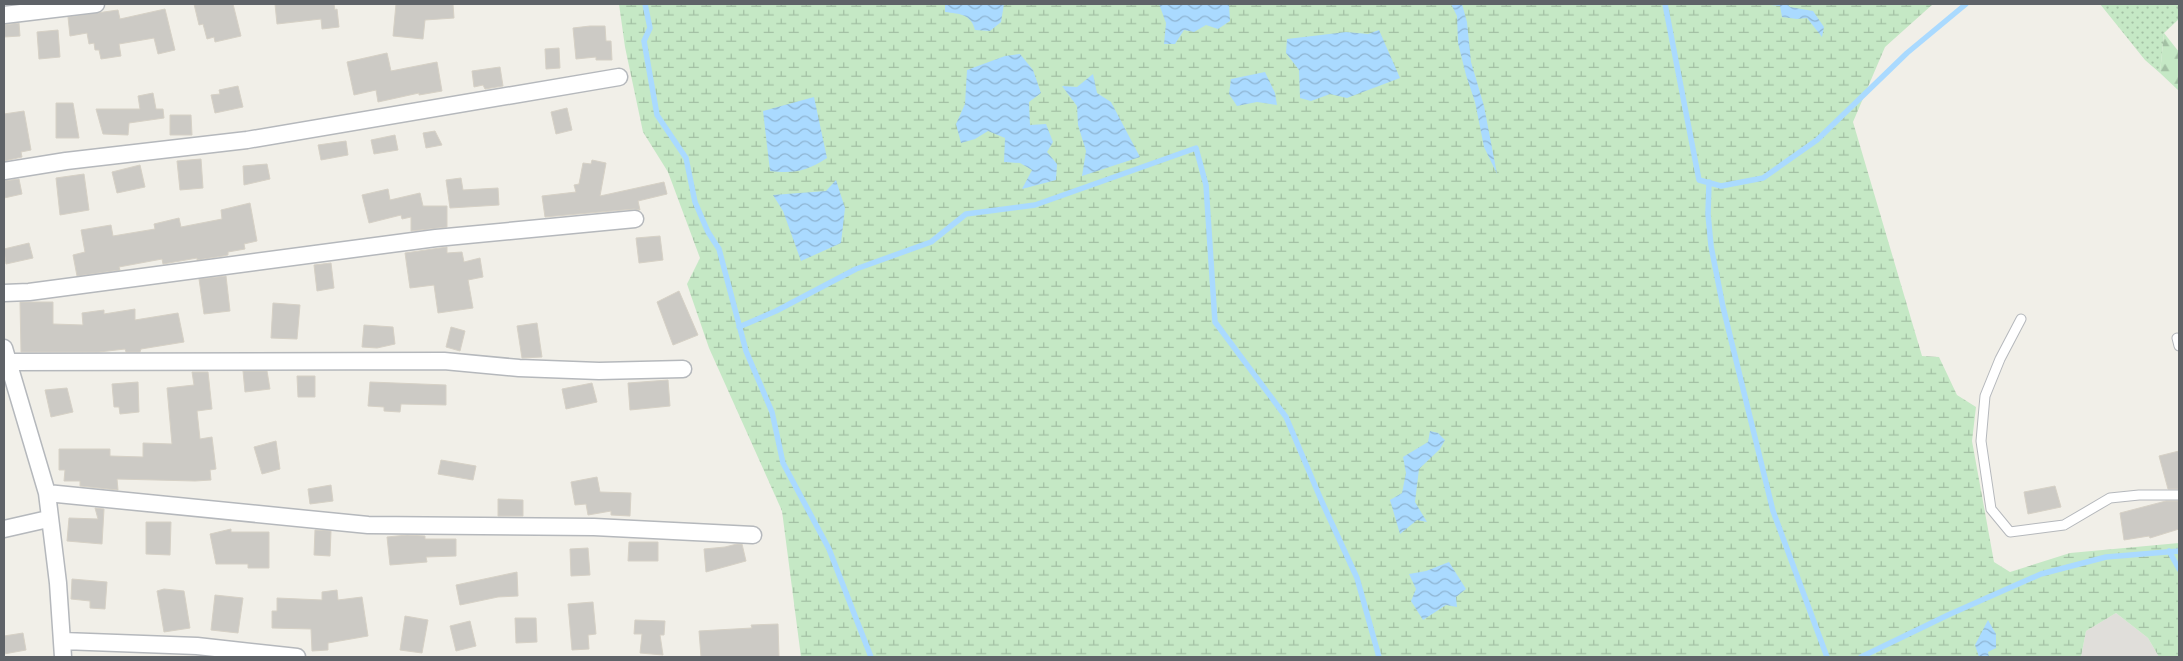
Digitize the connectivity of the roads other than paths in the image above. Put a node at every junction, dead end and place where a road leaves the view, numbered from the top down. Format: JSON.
{"nodes":[{"id":1,"x":96,"y":4,"type":"edge"},
{"id":2,"x":4,"y":15,"type":"edge"},
{"id":3,"x":619,"y":77,"type":"dead end"},
{"id":4,"x":4,"y":171,"type":"edge"},
{"id":5,"x":635,"y":219,"type":"dead end"},
{"id":6,"x":4,"y":293,"type":"edge"},
{"id":7,"x":2021,"y":319,"type":"dead end"},
{"id":8,"x":6,"y":355,"type":"edge"},
{"id":9,"x":683,"y":369,"type":"dead end"},
{"id":10,"x":9,"y":388,"type":"edge"},
{"id":11,"x":47,"y":493,"type":"junction"},
{"id":12,"x":2179,"y":495,"type":"edge"},
{"id":13,"x":48,"y":519,"type":"junction"},
{"id":14,"x":4,"y":529,"type":"edge"},
{"id":15,"x":753,"y":535,"type":"dead end"},
{"id":16,"x":63,"y":649,"type":"edge"},
{"id":17,"x":297,"y":657,"type":"edge"}],
"edges":[{"from":1,"to":2,"type":"street"},
{"from":3,"to":4,"type":"street"},
{"from":5,"to":6,"type":"street"},
{"from":7,"to":12,"type":"lane"},
{"from":8,"to":9,"type":"street"},
{"from":8,"to":10,"type":"street"},
{"from":10,"to":11,"type":"street"},
{"from":11,"to":13,"type":"street"},
{"from":11,"to":15,"type":"street"},
{"from":13,"to":14,"type":"street"},
{"from":13,"to":16,"type":"street"},
{"from":16,"to":17,"type":"street"}]}
